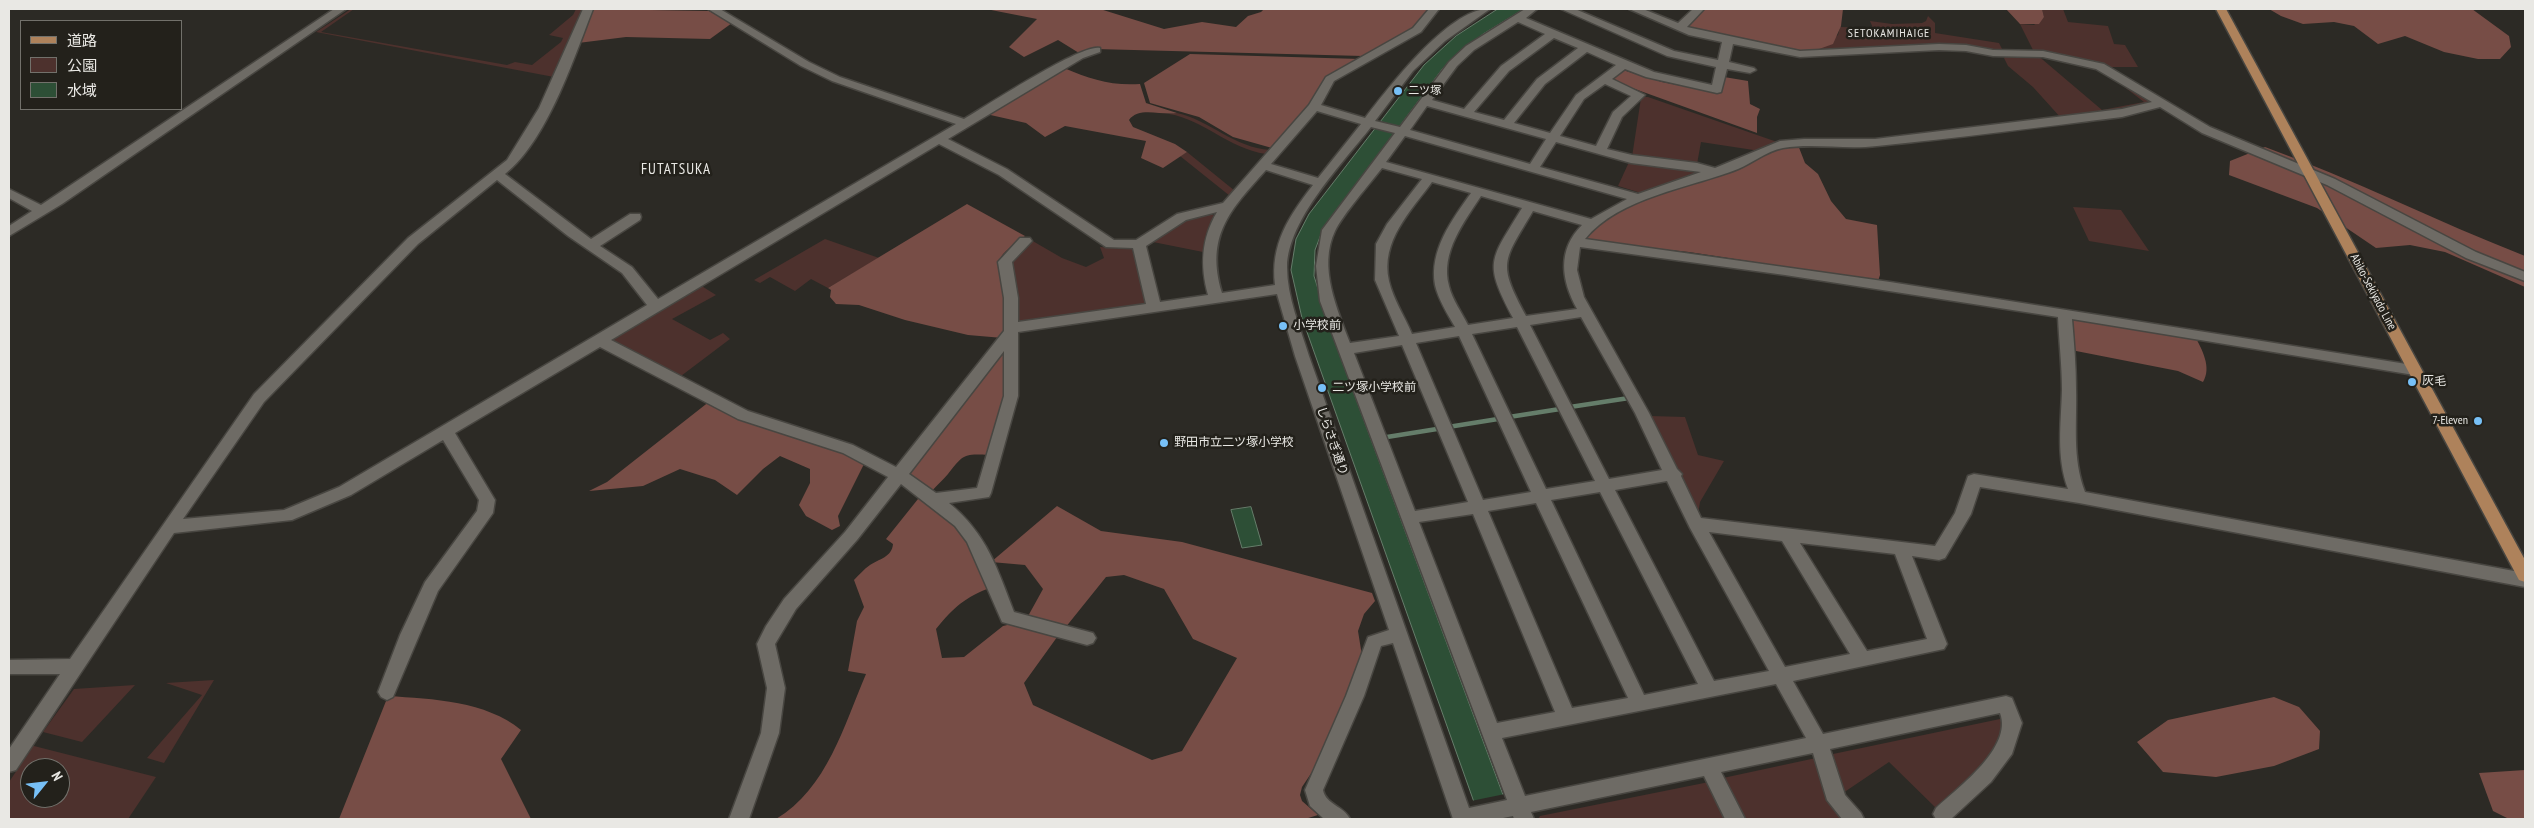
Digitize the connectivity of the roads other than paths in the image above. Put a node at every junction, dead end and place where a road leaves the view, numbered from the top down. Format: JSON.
{"nodes":[{"id":1,"x":341,"y":9,"type":"edge"},
{"id":2,"x":588,"y":9,"type":"edge"},
{"id":3,"x":713,"y":9,"type":"edge"},
{"id":4,"x":1434,"y":9,"type":"edge"},
{"id":5,"x":1485,"y":9,"type":"edge"},
{"id":6,"x":1532,"y":9,"type":"edge"},
{"id":7,"x":1566,"y":9,"type":"edge"},
{"id":8,"x":1699,"y":9,"type":"edge"},
{"id":9,"x":2221,"y":9,"type":"edge"},
{"id":10,"x":1640,"y":10,"type":"edge"},
{"id":11,"x":1517,"y":18,"type":"junction"},
{"id":12,"x":1679,"y":28,"type":"junction"},
{"id":13,"x":1553,"y":34,"type":"junction"},
{"id":14,"x":1728,"y":40,"type":"junction"},
{"id":15,"x":1584,"y":48,"type":"junction"},
{"id":16,"x":1096,"y":50,"type":"dead end"},
{"id":17,"x":1722,"y":64,"type":"junction"},
{"id":18,"x":1623,"y":65,"type":"junction"},
{"id":19,"x":1750,"y":70,"type":"dead end"},
{"id":20,"x":1603,"y":78,"type":"junction"},
{"id":21,"x":1425,"y":102,"type":"junction"},
{"id":22,"x":2160,"y":104,"type":"junction"},
{"id":23,"x":1314,"y":107,"type":"junction"},
{"id":24,"x":1467,"y":114,"type":"junction"},
{"id":25,"x":965,"y":123,"type":"junction"},
{"id":26,"x":1371,"y":123,"type":"junction"},
{"id":27,"x":1507,"y":125,"type":"junction"},
{"id":28,"x":1398,"y":130,"type":"junction"},
{"id":29,"x":1554,"y":137,"type":"junction"},
{"id":30,"x":939,"y":139,"type":"junction"},
{"id":31,"x":1600,"y":150,"type":"junction"},
{"id":32,"x":1378,"y":163,"type":"junction"},
{"id":33,"x":1263,"y":165,"type":"junction"},
{"id":34,"x":1533,"y":168,"type":"junction"},
{"id":35,"x":1712,"y":171,"type":"junction"},
{"id":36,"x":2309,"y":172,"type":"junction"},
{"id":37,"x":499,"y":175,"type":"junction"},
{"id":38,"x":1429,"y":178,"type":"junction"},
{"id":39,"x":1320,"y":182,"type":"junction"},
{"id":40,"x":1478,"y":192,"type":"junction"},
{"id":41,"x":9,"y":193,"type":"edge"},
{"id":42,"x":1638,"y":198,"type":"junction"},
{"id":43,"x":1227,"y":206,"type":"junction"},
{"id":44,"x":1530,"y":206,"type":"junction"},
{"id":45,"x":42,"y":211,"type":"junction"},
{"id":46,"x":635,"y":217,"type":"dead end"},
{"id":47,"x":1592,"y":224,"type":"junction"},
{"id":48,"x":9,"y":232,"type":"edge"},
{"id":49,"x":1025,"y":241,"type":"dead end"},
{"id":50,"x":1575,"y":242,"type":"junction"},
{"id":51,"x":1138,"y":244,"type":"junction"},
{"id":52,"x":592,"y":246,"type":"junction"},
{"id":53,"x":2525,"y":277,"type":"edge"},
{"id":54,"x":1282,"y":290,"type":"junction"},
{"id":55,"x":1216,"y":298,"type":"junction"},
{"id":56,"x":656,"y":307,"type":"junction"},
{"id":57,"x":1154,"y":307,"type":"junction"},
{"id":58,"x":1585,"y":312,"type":"junction"},
{"id":59,"x":2065,"y":313,"type":"junction"},
{"id":60,"x":1520,"y":322,"type":"junction"},
{"id":61,"x":1011,"y":330,"type":"junction"},
{"id":62,"x":1463,"y":331,"type":"junction"},
{"id":63,"x":1407,"y":339,"type":"junction"},
{"id":64,"x":600,"y":340,"type":"junction"},
{"id":65,"x":1346,"y":349,"type":"junction"},
{"id":66,"x":2414,"y":370,"type":"junction"},
{"id":67,"x":446,"y":432,"type":"junction"},
{"id":68,"x":1674,"y":474,"type":"junction"},
{"id":69,"x":898,"y":475,"type":"junction"},
{"id":70,"x":1606,"y":485,"type":"junction"},
{"id":71,"x":1543,"y":496,"type":"junction"},
{"id":72,"x":2078,"y":497,"type":"junction"},
{"id":73,"x":935,"y":500,"type":"junction"},
{"id":74,"x":1476,"y":507,"type":"junction"},
{"id":75,"x":1409,"y":518,"type":"junction"},
{"id":76,"x":1696,"y":524,"type":"junction"},
{"id":77,"x":169,"y":527,"type":"junction"},
{"id":78,"x":1787,"y":535,"type":"junction"},
{"id":79,"x":1901,"y":549,"type":"junction"},
{"id":80,"x":2525,"y":575,"type":"edge"},
{"id":81,"x":2525,"y":580,"type":"edge"},
{"id":82,"x":1398,"y":635,"type":"junction"},
{"id":83,"x":1087,"y":638,"type":"dead end"},
{"id":84,"x":1863,"y":660,"type":"junction"},
{"id":85,"x":74,"y":666,"type":"junction"},
{"id":86,"x":9,"y":667,"type":"edge"},
{"id":87,"x":1781,"y":677,"type":"junction"},
{"id":88,"x":1709,"y":689,"type":"junction"},
{"id":89,"x":387,"y":692,"type":"dead end"},
{"id":90,"x":1639,"y":703,"type":"junction"},
{"id":91,"x":1567,"y":718,"type":"junction"},
{"id":92,"x":1490,"y":732,"type":"junction"},
{"id":93,"x":1819,"y":744,"type":"junction"},
{"id":94,"x":9,"y":764,"type":"edge"},
{"id":95,"x":1709,"y":767,"type":"junction"},
{"id":96,"x":1517,"y":811,"type":"edge"},
{"id":97,"x":1943,"y":814,"type":"dead end"},
{"id":98,"x":1467,"y":817,"type":"edge"},
{"id":99,"x":739,"y":819,"type":"edge"},
{"id":100,"x":1340,"y":819,"type":"edge"},
{"id":101,"x":1735,"y":819,"type":"edge"},
{"id":102,"x":1854,"y":819,"type":"edge"}],
"edges":[{"from":1,"to":45,"type":"street"},
{"from":2,"to":37,"type":"street"},
{"from":3,"to":25,"type":"street"},
{"from":4,"to":23,"type":"street"},
{"from":5,"to":26,"type":"street","name":"しらさぎ通り"},
{"from":6,"to":11,"type":"street"},
{"from":7,"to":17,"type":"street"},
{"from":8,"to":12,"type":"street"},
{"from":9,"to":36,"type":"main road","name":"Abiko-Sekiyado Line"},
{"from":10,"to":12,"type":"street"},
{"from":11,"to":13,"type":"street"},
{"from":11,"to":21,"type":"street"},
{"from":12,"to":14,"type":"street"},
{"from":13,"to":15,"type":"street"},
{"from":13,"to":24,"type":"street"},
{"from":14,"to":17,"type":"street"},
{"from":14,"to":22,"type":"street"},
{"from":15,"to":18,"type":"street"},
{"from":15,"to":27,"type":"street"},
{"from":16,"to":25,"type":"street"},
{"from":17,"to":18,"type":"street"},
{"from":17,"to":19,"type":"street"},
{"from":18,"to":20,"type":"street"},
{"from":20,"to":29,"type":"street"},
{"from":20,"to":31,"type":"street"},
{"from":21,"to":24,"type":"street"},
{"from":21,"to":28,"type":"street"},
{"from":22,"to":35,"type":"street"},
{"from":22,"to":36,"type":"street"},
{"from":23,"to":26,"type":"street"},
{"from":23,"to":33,"type":"street"},
{"from":24,"to":27,"type":"street"},
{"from":25,"to":30,"type":"street"},
{"from":26,"to":28,"type":"street"},
{"from":26,"to":39,"type":"street","name":"しらさぎ通り"},
{"from":27,"to":29,"type":"street"},
{"from":28,"to":32,"type":"street"},
{"from":28,"to":34,"type":"street"},
{"from":29,"to":31,"type":"street"},
{"from":29,"to":34,"type":"street"},
{"from":30,"to":51,"type":"street"},
{"from":30,"to":56,"type":"street"},
{"from":31,"to":35,"type":"street"},
{"from":32,"to":38,"type":"street"},
{"from":32,"to":65,"type":"street"},
{"from":33,"to":39,"type":"street"},
{"from":33,"to":43,"type":"street"},
{"from":34,"to":42,"type":"street"},
{"from":35,"to":42,"type":"street"},
{"from":36,"to":53,"type":"street"},
{"from":36,"to":66,"type":"main road","name":"Abiko-Sekiyado Line"},
{"from":37,"to":52,"type":"street"},
{"from":37,"to":77,"type":"street"},
{"from":38,"to":40,"type":"street"},
{"from":38,"to":63,"type":"street"},
{"from":39,"to":54,"type":"street","name":"しらさぎ通り"},
{"from":40,"to":44,"type":"street"},
{"from":40,"to":62,"type":"street"},
{"from":41,"to":45,"type":"street"},
{"from":42,"to":47,"type":"street"},
{"from":43,"to":51,"type":"street"},
{"from":43,"to":55,"type":"street"},
{"from":44,"to":47,"type":"street"},
{"from":44,"to":60,"type":"street"},
{"from":45,"to":48,"type":"street"},
{"from":46,"to":52,"type":"street"},
{"from":47,"to":50,"type":"street"},
{"from":49,"to":61,"type":"street"},
{"from":50,"to":58,"type":"street"},
{"from":50,"to":59,"type":"street"},
{"from":51,"to":57,"type":"street"},
{"from":52,"to":56,"type":"street"},
{"from":54,"to":55,"type":"street"},
{"from":54,"to":82,"type":"street","name":"しらさぎ通り"},
{"from":55,"to":57,"type":"street"},
{"from":56,"to":64,"type":"street"},
{"from":57,"to":61,"type":"street"},
{"from":58,"to":60,"type":"street"},
{"from":58,"to":68,"type":"street"},
{"from":59,"to":66,"type":"street"},
{"from":59,"to":72,"type":"street"},
{"from":60,"to":62,"type":"street"},
{"from":60,"to":70,"type":"street"},
{"from":61,"to":69,"type":"street"},
{"from":61,"to":73,"type":"street"},
{"from":62,"to":63,"type":"street"},
{"from":62,"to":71,"type":"street"},
{"from":63,"to":65,"type":"street"},
{"from":63,"to":74,"type":"street"},
{"from":64,"to":67,"type":"street"},
{"from":64,"to":69,"type":"street"},
{"from":65,"to":75,"type":"street"},
{"from":66,"to":80,"type":"main road","name":"Abiko-Sekiyado Line"},
{"from":67,"to":77,"type":"street"},
{"from":67,"to":89,"type":"street"},
{"from":68,"to":70,"type":"street"},
{"from":68,"to":76,"type":"street"},
{"from":69,"to":73,"type":"street"},
{"from":69,"to":99,"type":"street"},
{"from":70,"to":71,"type":"street"},
{"from":70,"to":88,"type":"street"},
{"from":71,"to":74,"type":"street"},
{"from":71,"to":90,"type":"street"},
{"from":72,"to":79,"type":"street"},
{"from":72,"to":81,"type":"street"},
{"from":73,"to":83,"type":"street"},
{"from":74,"to":75,"type":"street"},
{"from":74,"to":91,"type":"street"},
{"from":75,"to":92,"type":"street"},
{"from":76,"to":78,"type":"street"},
{"from":76,"to":87,"type":"street"},
{"from":77,"to":85,"type":"street"},
{"from":78,"to":79,"type":"street"},
{"from":78,"to":84,"type":"street"},
{"from":79,"to":84,"type":"street"},
{"from":82,"to":98,"type":"street","name":"しらさぎ通り"},
{"from":82,"to":100,"type":"street"},
{"from":84,"to":87,"type":"street"},
{"from":85,"to":86,"type":"street"},
{"from":85,"to":94,"type":"street"},
{"from":87,"to":88,"type":"street"},
{"from":87,"to":93,"type":"street"},
{"from":88,"to":90,"type":"street"},
{"from":90,"to":91,"type":"street"},
{"from":91,"to":92,"type":"street"},
{"from":92,"to":96,"type":"street"},
{"from":93,"to":95,"type":"street"},
{"from":93,"to":97,"type":"street"},
{"from":93,"to":102,"type":"street"},
{"from":95,"to":96,"type":"street"},
{"from":95,"to":101,"type":"street"},
{"from":96,"to":98,"type":"street"}]}
